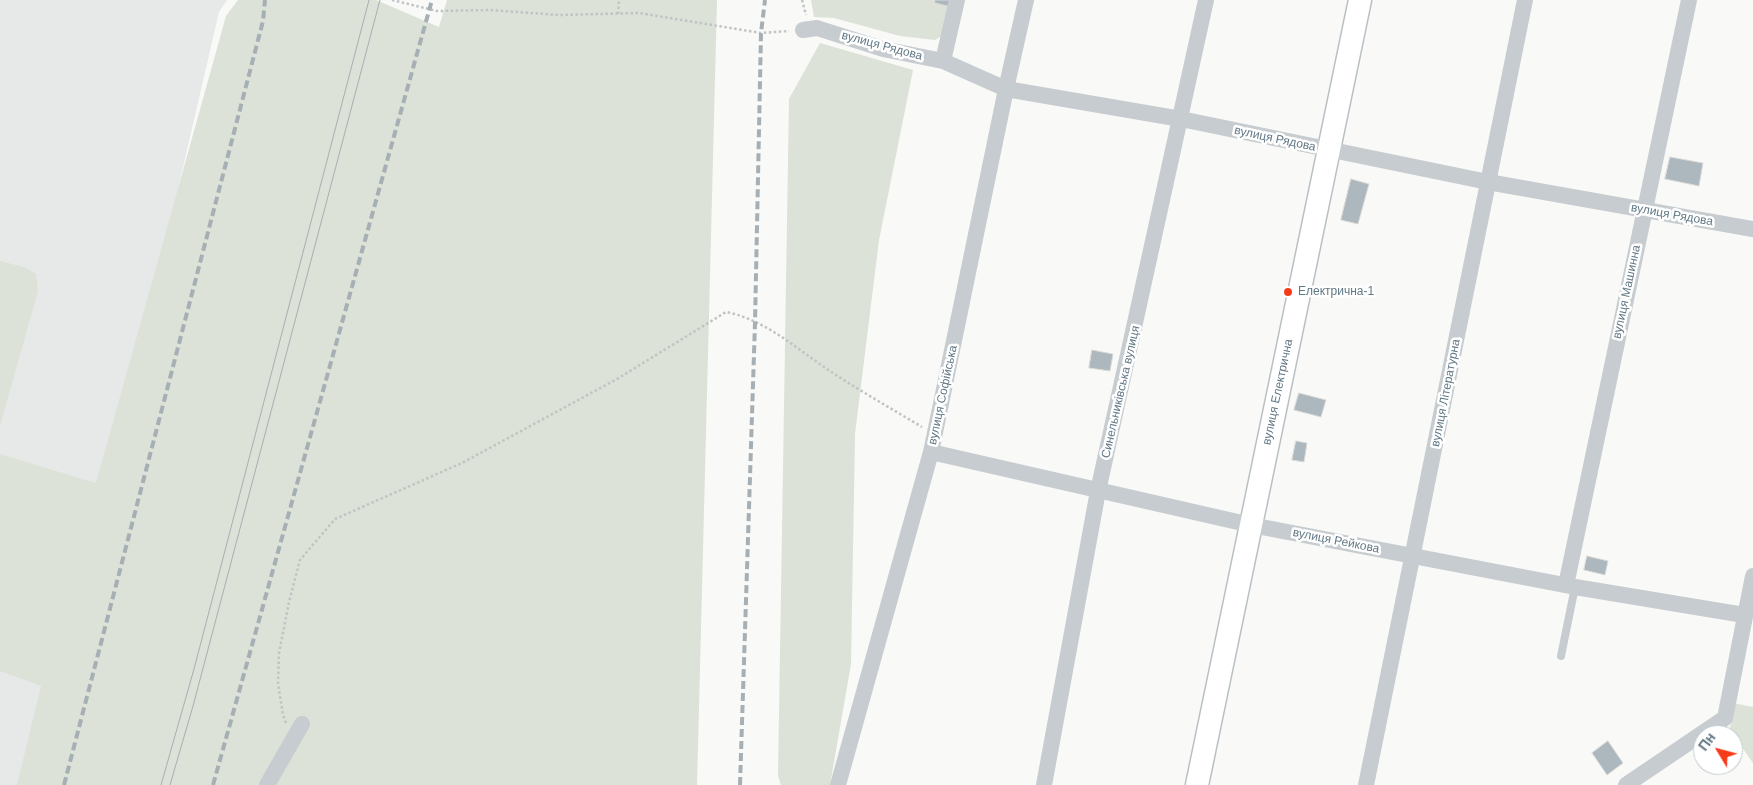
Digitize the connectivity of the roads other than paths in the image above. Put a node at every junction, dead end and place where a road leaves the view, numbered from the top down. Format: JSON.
{"nodes":[{"id":1,"x":957,"y":0,"type":"edge"},
{"id":2,"x":1026,"y":0,"type":"edge"},
{"id":3,"x":1206,"y":0,"type":"edge"},
{"id":4,"x":1360,"y":0,"type":"edge"},
{"id":5,"x":1525,"y":0,"type":"edge"},
{"id":6,"x":1689,"y":0,"type":"edge"},
{"id":7,"x":803,"y":30,"type":"road end"},
{"id":8,"x":944,"y":61,"type":"junction"},
{"id":9,"x":1006,"y":89,"type":"junction"},
{"id":10,"x":1181,"y":119,"type":"junction"},
{"id":11,"x":1328,"y":150,"type":"junction"},
{"id":12,"x":1488,"y":182,"type":"junction"},
{"id":13,"x":1644,"y":210,"type":"junction"},
{"id":14,"x":1753,"y":229,"type":"edge"},
{"id":15,"x":933,"y":445,"type":"junction"},
{"id":16,"x":1098,"y":491,"type":"junction"},
{"id":17,"x":1251,"y":525,"type":"junction"},
{"id":18,"x":1413,"y":555,"type":"junction"},
{"id":19,"x":1753,"y":576,"type":"edge"},
{"id":20,"x":1570,"y":586,"type":"junction"},
{"id":21,"x":1744,"y":615,"type":"junction"},
{"id":22,"x":1561,"y":656,"type":"dead end"},
{"id":23,"x":302,"y":724,"type":"dead end"},
{"id":24,"x":267,"y":785,"type":"edge"},
{"id":25,"x":838,"y":785,"type":"edge"},
{"id":26,"x":1044,"y":785,"type":"edge"},
{"id":27,"x":1198,"y":785,"type":"edge"},
{"id":28,"x":1366,"y":785,"type":"edge"},
{"id":29,"x":1626,"y":785,"type":"edge"}],
"edges":[{"from":1,"to":8,"type":"street"},
{"from":2,"to":9,"type":"street","name":"вулиця Софійська"},
{"from":3,"to":10,"type":"street","name":"Синельниківська вулиця"},
{"from":4,"to":11,"type":"street","name":"вулиця Електрична"},
{"from":5,"to":12,"type":"street","name":"вулиця Літературна"},
{"from":6,"to":13,"type":"street","name":"вулиця Машинна"},
{"from":7,"to":8,"type":"street","name":"вулиця Рядова"},
{"from":8,"to":9,"type":"street","name":"вулиця Рядова"},
{"from":9,"to":10,"type":"street","name":"вулиця Рядова"},
{"from":9,"to":15,"type":"street","name":"вулиця Софійська"},
{"from":10,"to":11,"type":"street","name":"вулиця Рядова"},
{"from":10,"to":16,"type":"street","name":"Синельниківська вулиця"},
{"from":11,"to":12,"type":"street","name":"вулиця Рядова"},
{"from":11,"to":17,"type":"street","name":"вулиця Електрична"},
{"from":12,"to":13,"type":"street","name":"вулиця Рядова"},
{"from":12,"to":18,"type":"street","name":"вулиця Літературна"},
{"from":13,"to":14,"type":"street","name":"вулиця Рядова"},
{"from":13,"to":20,"type":"street","name":"вулиця Машинна"},
{"from":15,"to":16,"type":"street","name":"вулиця Рейкова"},
{"from":15,"to":25,"type":"street","name":"вулиця Софійська"},
{"from":16,"to":17,"type":"street","name":"вулиця Рейкова"},
{"from":16,"to":26,"type":"street","name":"Синельниківська вулиця"},
{"from":17,"to":18,"type":"street","name":"вулиця Рейкова"},
{"from":17,"to":27,"type":"street","name":"вулиця Електрична"},
{"from":18,"to":20,"type":"street","name":"вулиця Рейкова"},
{"from":18,"to":28,"type":"street","name":"вулиця Літературна"},
{"from":19,"to":21,"type":"street"},
{"from":20,"to":21,"type":"street","name":"вулиця Рейкова"},
{"from":20,"to":22,"type":"lane"},
{"from":21,"to":29,"type":"street"},
{"from":23,"to":24,"type":"street"}]}
